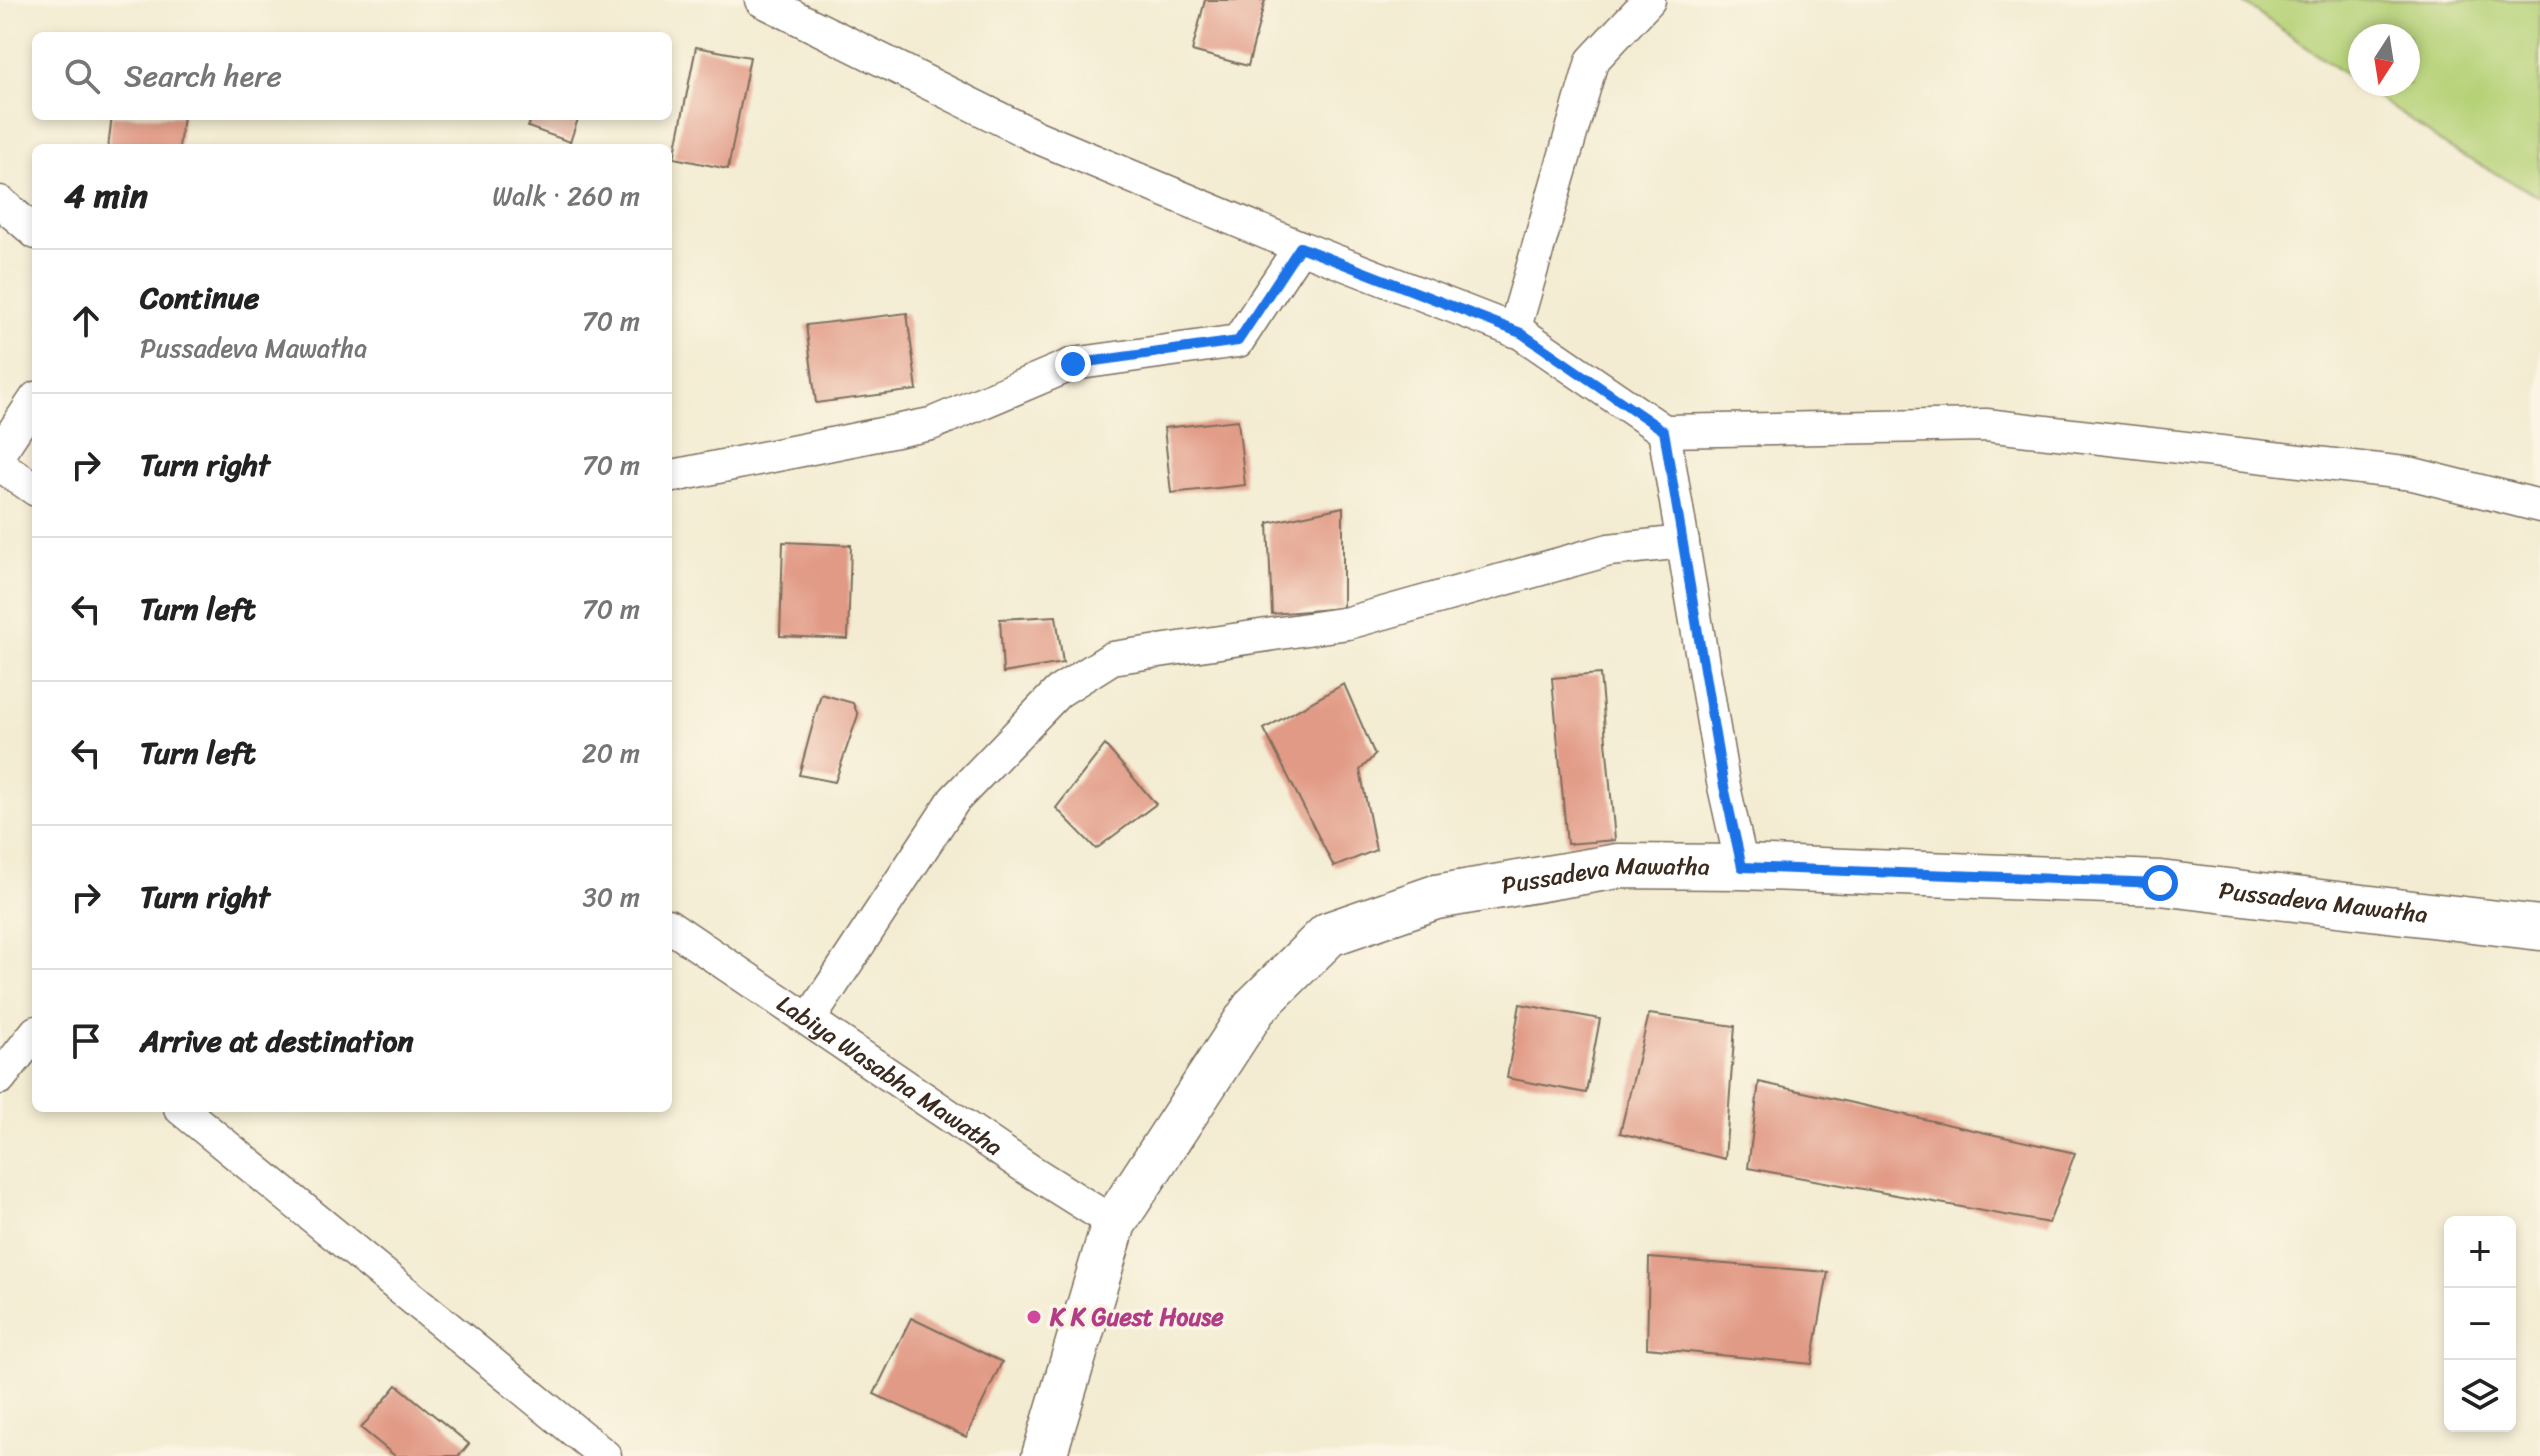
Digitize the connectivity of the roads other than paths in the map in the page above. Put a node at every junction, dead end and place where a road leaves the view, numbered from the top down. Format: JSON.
{"nodes":[{"id":1,"x":761,"y":0,"type":"edge"},
{"id":2,"x":1649,"y":0,"type":"edge"},
{"id":3,"x":0,"y":202,"type":"edge"},
{"id":4,"x":32,"y":230,"type":"edge"},
{"id":5,"x":1300,"y":247,"type":"junction"},
{"id":6,"x":1514,"y":331,"type":"junction"},
{"id":7,"x":32,"y":404,"type":"edge"},
{"id":8,"x":1664,"y":431,"type":"junction"},
{"id":9,"x":0,"y":452,"type":"edge"},
{"id":10,"x":0,"y":465,"type":"edge"},
{"id":11,"x":672,"y":476,"type":"edge"},
{"id":12,"x":32,"y":487,"type":"edge"},
{"id":13,"x":2540,"y":506,"type":"edge"},
{"id":14,"x":1683,"y":542,"type":"junction"},
{"id":15,"x":1742,"y":867,"type":"junction"},
{"id":16,"x":672,"y":928,"type":"edge"},
{"id":17,"x":2540,"y":928,"type":"edge"},
{"id":18,"x":809,"y":1020,"type":"junction"},
{"id":19,"x":32,"y":1037,"type":"edge"},
{"id":20,"x":0,"y":1078,"type":"edge"},
{"id":21,"x":185,"y":1112,"type":"edge"},
{"id":22,"x":1114,"y":1223,"type":"junction"},
{"id":23,"x":605,"y":1456,"type":"edge"},
{"id":24,"x":1044,"y":1456,"type":"edge"}],
"edges":[{"from":1,"to":5,"type":"street"},
{"from":2,"to":6,"type":"street"},
{"from":3,"to":4,"type":"street"},
{"from":5,"to":6,"type":"street"},
{"from":5,"to":11,"type":"street"},
{"from":6,"to":8,"type":"street"},
{"from":7,"to":9,"type":"street"},
{"from":8,"to":13,"type":"street"},
{"from":8,"to":14,"type":"street"},
{"from":10,"to":12,"type":"street"},
{"from":14,"to":15,"type":"street"},
{"from":14,"to":18,"type":"street"},
{"from":15,"to":17,"type":"street","name":"Pussadeva Mawatha"},
{"from":15,"to":22,"type":"street","name":"Pussadeva Mawatha"},
{"from":16,"to":18,"type":"street","name":"Labiya Wasabha Mawatha"},
{"from":18,"to":22,"type":"street","name":"Labiya Wasabha Mawatha"},
{"from":19,"to":20,"type":"street"},
{"from":21,"to":23,"type":"street"},
{"from":22,"to":24,"type":"street","name":"Pussadeva Mawatha"}]}
